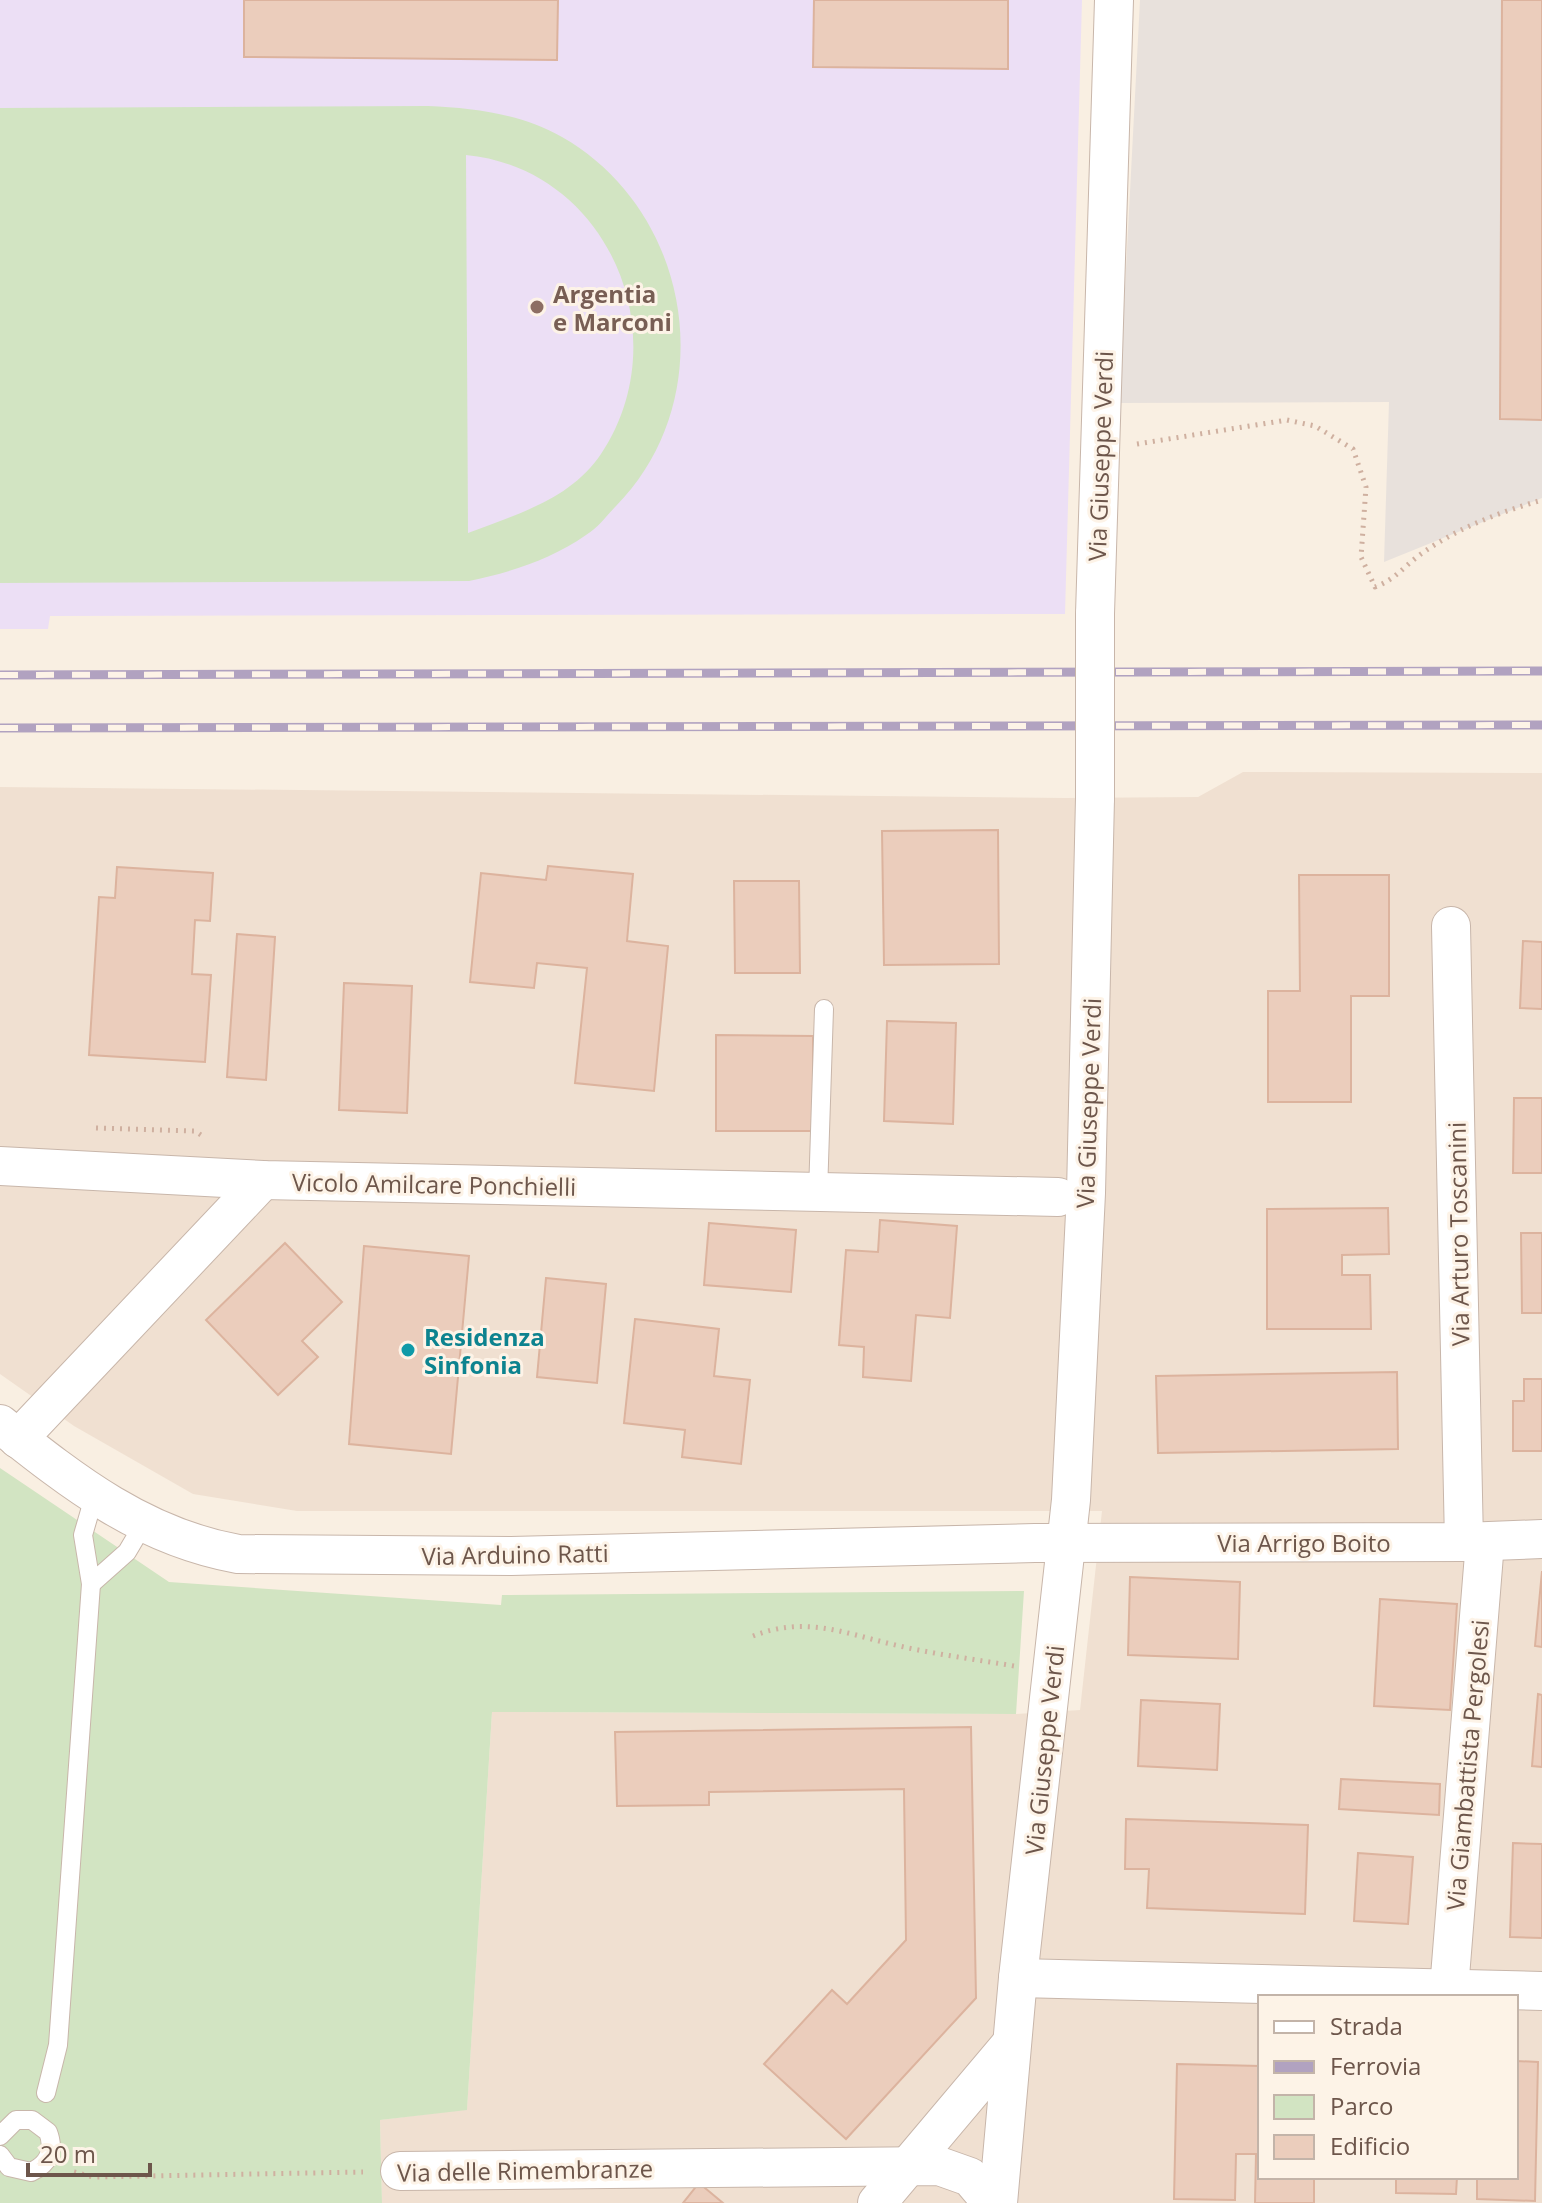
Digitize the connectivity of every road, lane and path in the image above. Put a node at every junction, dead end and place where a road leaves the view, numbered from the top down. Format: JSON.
{"nodes":[{"id":1,"x":1114,"y":0,"type":"edge"},
{"id":2,"x":1122,"y":446,"type":"dead end"},
{"id":3,"x":1542,"y":500,"type":"edge"},
{"id":4,"x":1451,"y":926,"type":"dead end"},
{"id":5,"x":824,"y":1009,"type":"dead end"},
{"id":6,"x":0,"y":1166,"type":"edge"},
{"id":7,"x":263,"y":1180,"type":"junction"},
{"id":8,"x":818,"y":1193,"type":"junction"},
{"id":9,"x":1058,"y":1197,"type":"dead end"},
{"id":10,"x":9,"y":1432,"type":"edge"},
{"id":11,"x":94,"y":1497,"type":"junction"},
{"id":12,"x":143,"y":1525,"type":"junction"},
{"id":13,"x":1542,"y":1539,"type":"edge"},
{"id":14,"x":1475,"y":1542,"type":"junction"},
{"id":15,"x":1067,"y":1543,"type":"junction"},
{"id":16,"x":91,"y":1584,"type":"junction"},
{"id":17,"x":753,"y":1636,"type":"dead end"},
{"id":18,"x":1023,"y":1667,"type":"dead end"},
{"id":19,"x":1018,"y":1978,"type":"junction"},
{"id":20,"x":1449,"y":1989,"type":"junction"},
{"id":21,"x":1542,"y":1991,"type":"edge"},
{"id":22,"x":1011,"y":2044,"type":"junction"},
{"id":23,"x":34,"y":2122,"type":"junction"},
{"id":24,"x":0,"y":2136,"type":"edge"},
{"id":25,"x":1,"y":2160,"type":"edge"},
{"id":26,"x":45,"y":2163,"type":"junction"},
{"id":27,"x":912,"y":2166,"type":"junction"},
{"id":28,"x":400,"y":2171,"type":"joint"},
{"id":29,"x":877,"y":2203,"type":"edge"},
{"id":30,"x":995,"y":2203,"type":"edge"}],
"edges":[{"from":1,"to":15,"type":"street","name":"Via Giuseppe Verdi","bridge":true},
{"from":2,"to":3,"type":"path"},
{"from":4,"to":14,"type":"street","name":"Via Arturo Toscanini"},
{"from":5,"to":8,"type":"lane"},
{"from":6,"to":7,"type":"street"},
{"from":7,"to":8,"type":"street","name":"Vicolo Amilcare Ponchielli"},
{"from":7,"to":10,"type":"street","name":"Vicolo Amilcare Ponchielli"},
{"from":8,"to":9,"type":"street","name":"Vicolo Amilcare Ponchielli"},
{"from":10,"to":11,"type":"street","name":"Via Arduino Ratti"},
{"from":11,"to":12,"type":"street","name":"Via Arduino Ratti"},
{"from":11,"to":16,"type":"lane"},
{"from":12,"to":15,"type":"street","name":"Via Arduino Ratti"},
{"from":12,"to":16,"type":"lane"},
{"from":13,"to":14,"type":"street","name":"Via Arrigo Boito"},
{"from":14,"to":15,"type":"street","name":"Via Arrigo Boito"},
{"from":14,"to":20,"type":"street","name":"Via Giambattista Pergolesi"},
{"from":15,"to":19,"type":"street","name":"Via Giuseppe Verdi"},
{"from":16,"to":23,"type":"lane"},
{"from":17,"to":18,"type":"path"},
{"from":19,"to":20,"type":"street"},
{"from":19,"to":22,"type":"street","name":"Via Giuseppe Verdi"},
{"from":20,"to":21,"type":"street"},
{"from":22,"to":27,"type":"street"},
{"from":22,"to":30,"type":"street","name":"Via Giuseppe Verdi"},
{"from":23,"to":24,"type":"lane"},
{"from":23,"to":26,"type":"lane"},
{"from":25,"to":26,"type":"lane"},
{"from":26,"to":28,"type":"path","name":"Via delle Rimembranze"},
{"from":27,"to":28,"type":"street","name":"Via delle Rimembranze"},
{"from":27,"to":29,"type":"street"},
{"from":27,"to":30,"type":"street","name":"Via delle Rimembranze"}]}
